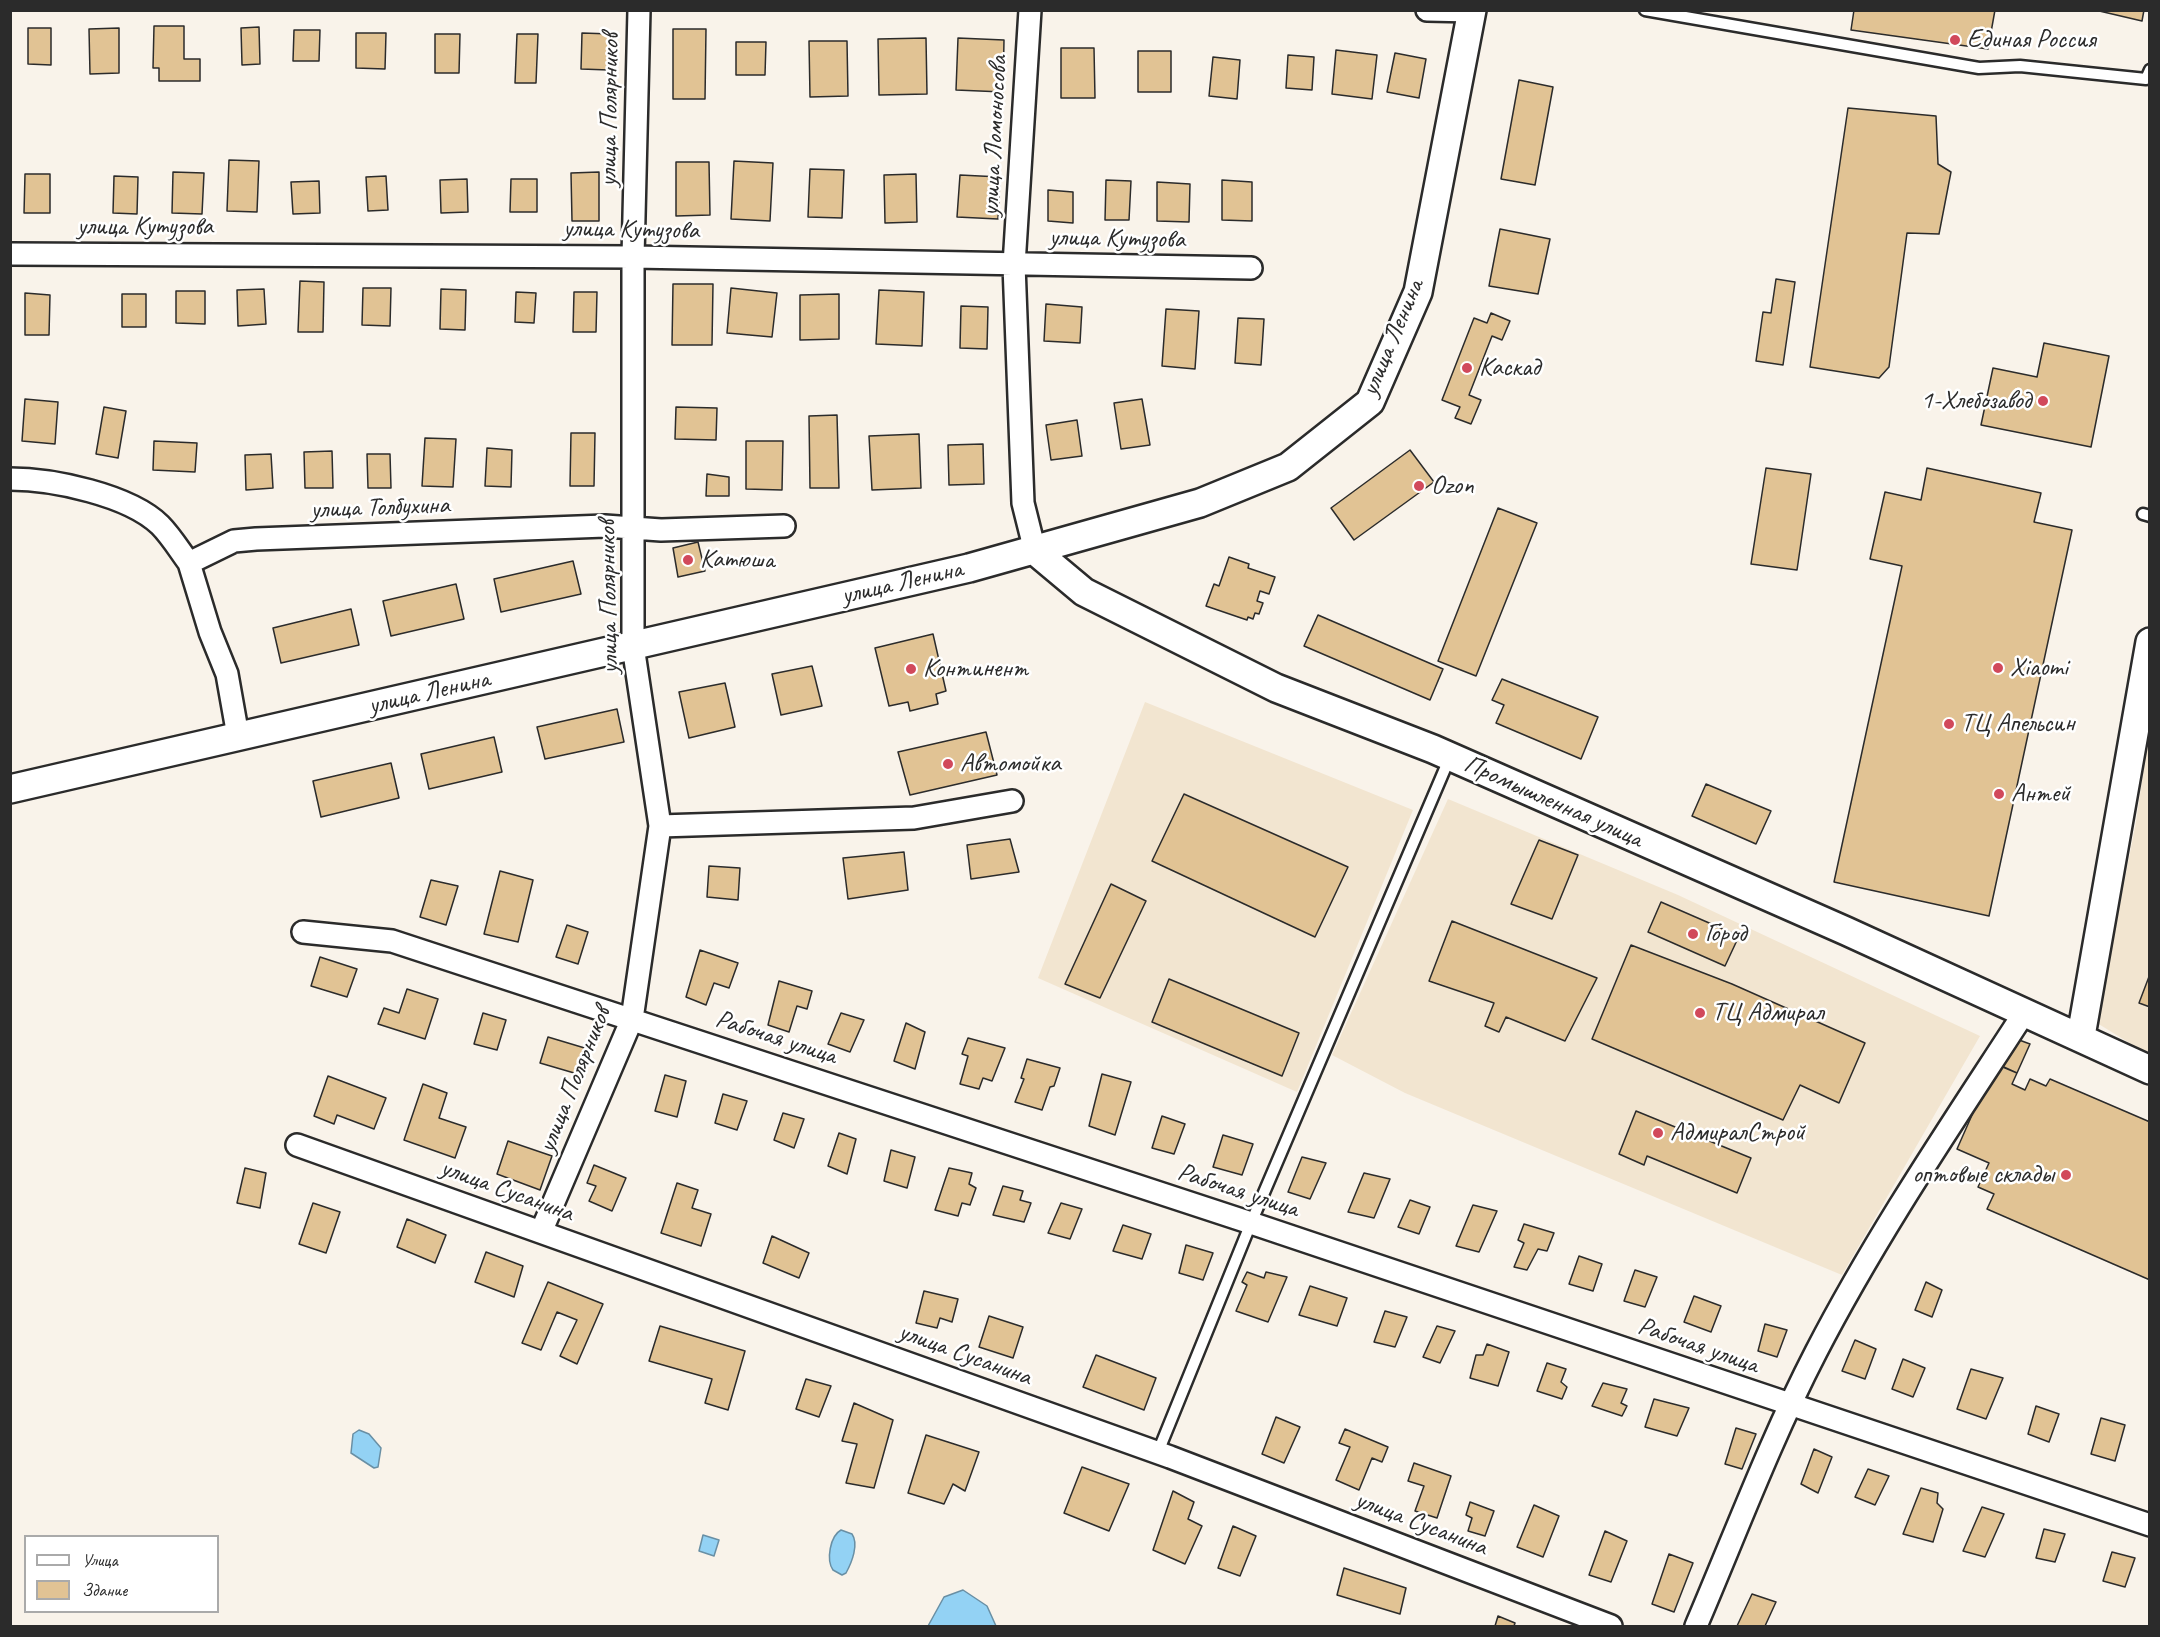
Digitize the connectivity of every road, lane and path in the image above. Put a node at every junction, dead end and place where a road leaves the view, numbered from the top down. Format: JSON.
{"nodes":[{"id":1,"x":639,"y":10,"type":"edge"},
{"id":2,"x":1030,"y":10,"type":"edge"},
{"id":3,"x":1427,"y":10,"type":"edge"},
{"id":4,"x":1645,"y":10,"type":"edge"},
{"id":5,"x":1472,"y":11,"type":"edge"},
{"id":6,"x":2150,"y":70,"type":"edge"},
{"id":7,"x":10,"y":254,"type":"edge"},
{"id":8,"x":633,"y":257,"type":"junction"},
{"id":9,"x":1014,"y":265,"type":"junction"},
{"id":10,"x":1251,"y":267,"type":"dead end"},
{"id":11,"x":10,"y":479,"type":"edge"},
{"id":12,"x":784,"y":526,"type":"dead end"},
{"id":13,"x":634,"y":528,"type":"junction"},
{"id":14,"x":1035,"y":551,"type":"junction"},
{"id":15,"x":189,"y":563,"type":"junction"},
{"id":16,"x":2150,"y":642,"type":"edge"},
{"id":17,"x":633,"y":646,"type":"junction"},
{"id":18,"x":238,"y":736,"type":"junction"},
{"id":19,"x":1450,"y":757,"type":"junction"},
{"id":20,"x":10,"y":789,"type":"edge"},
{"id":21,"x":1012,"y":801,"type":"dead end"},
{"id":22,"x":660,"y":826,"type":"junction"},
{"id":23,"x":303,"y":932,"type":"dead end"},
{"id":24,"x":2024,"y":1012,"type":"junction"},
{"id":25,"x":632,"y":1019,"type":"junction"},
{"id":26,"x":2081,"y":1036,"type":"junction"},
{"id":27,"x":2150,"y":1070,"type":"edge"},
{"id":28,"x":297,"y":1145,"type":"dead end"},
{"id":29,"x":1251,"y":1223,"type":"junction"},
{"id":30,"x":542,"y":1232,"type":"junction"},
{"id":31,"x":1790,"y":1405,"type":"junction"},
{"id":32,"x":1158,"y":1452,"type":"junction"},
{"id":33,"x":2150,"y":1525,"type":"edge"},
{"id":34,"x":1611,"y":1626,"type":"edge"},
{"id":35,"x":1696,"y":1626,"type":"edge"}],
"edges":[{"from":1,"to":8,"type":"street","name":"улица Полярников"},
{"from":2,"to":9,"type":"street","name":"улица Ломоносова"},
{"from":3,"to":5,"type":"street"},
{"from":4,"to":6,"type":"lane"},
{"from":5,"to":14,"type":"street","name":"улица Ленина"},
{"from":7,"to":8,"type":"street","name":"улица Кутузова"},
{"from":8,"to":9,"type":"street","name":"улица Кутузова"},
{"from":8,"to":13,"type":"street","name":"улица Полярников"},
{"from":9,"to":10,"type":"street","name":"улица Кутузова"},
{"from":9,"to":14,"type":"street","name":"улица Ломоносова"},
{"from":11,"to":15,"type":"street"},
{"from":12,"to":13,"type":"street","name":"улица Толбухина"},
{"from":13,"to":15,"type":"street","name":"улица Толбухина"},
{"from":13,"to":17,"type":"street","name":"улица Полярников"},
{"from":14,"to":17,"type":"street","name":"улица Ленина"},
{"from":14,"to":19,"type":"street","name":"Промышленная улица"},
{"from":15,"to":18,"type":"street"},
{"from":16,"to":26,"type":"street"},
{"from":17,"to":18,"type":"street","name":"улица Ленина"},
{"from":17,"to":22,"type":"street","name":"улица Полярников"},
{"from":18,"to":20,"type":"street","name":"улица Ленина"},
{"from":19,"to":24,"type":"street","name":"Промышленная улица"},
{"from":19,"to":29,"type":"lane"},
{"from":21,"to":22,"type":"street"},
{"from":22,"to":25,"type":"street","name":"улица Полярников"},
{"from":23,"to":25,"type":"street","name":"Рабочая улица"},
{"from":24,"to":26,"type":"street","name":"Промышленная улица"},
{"from":24,"to":31,"type":"street"},
{"from":25,"to":29,"type":"street","name":"Рабочая улица"},
{"from":25,"to":30,"type":"street","name":"улица Полярников"},
{"from":26,"to":27,"type":"street","name":"Промышленная улица"},
{"from":28,"to":30,"type":"street","name":"улица Сусанина"},
{"from":29,"to":31,"type":"street","name":"Рабочая улица"},
{"from":29,"to":32,"type":"lane"},
{"from":30,"to":32,"type":"street","name":"улица Сусанина"},
{"from":31,"to":33,"type":"street","name":"Рабочая улица"},
{"from":31,"to":35,"type":"street"},
{"from":32,"to":34,"type":"street","name":"улица Сусанина"}]}
